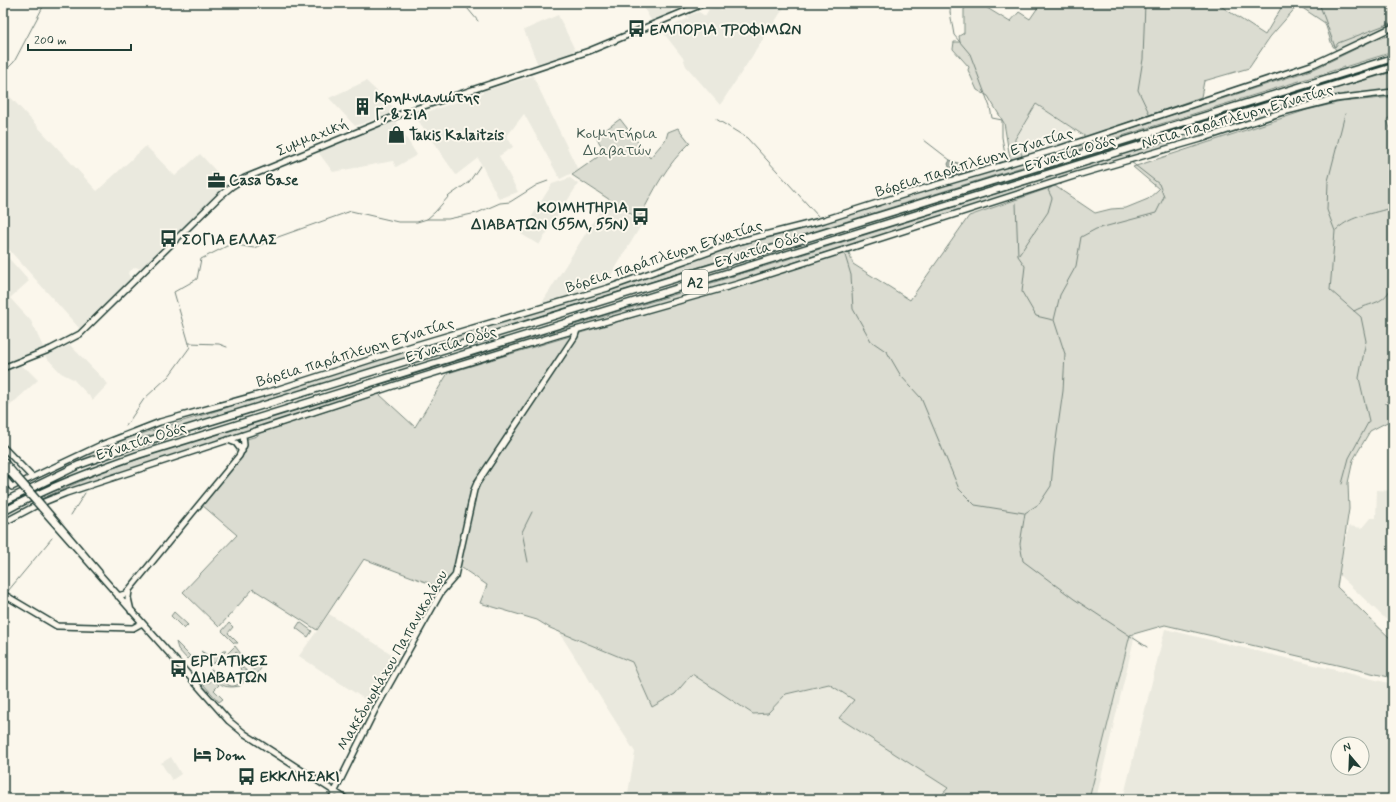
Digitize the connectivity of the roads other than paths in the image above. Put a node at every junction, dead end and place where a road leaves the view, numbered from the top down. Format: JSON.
{"nodes":[{"id":1,"x":705,"y":3,"type":"edge"},
{"id":2,"x":1393,"y":27,"type":"edge"},
{"id":3,"x":1393,"y":58,"type":"edge"},
{"id":4,"x":1393,"y":66,"type":"edge"},
{"id":5,"x":1393,"y":92,"type":"edge"},
{"id":6,"x":577,"y":330,"type":"junction"},
{"id":7,"x":3,"y":368,"type":"edge"},
{"id":8,"x":242,"y":435,"type":"junction"},
{"id":9,"x":227,"y":440,"type":"junction"},
{"id":10,"x":3,"y":447,"type":"edge"},
{"id":11,"x":242,"y":450,"type":"junction"},
{"id":12,"x":3,"y":460,"type":"edge"},
{"id":13,"x":3,"y":465,"type":"edge"},
{"id":14,"x":14,"y":475,"type":"junction"},
{"id":15,"x":3,"y":477,"type":"edge"},
{"id":16,"x":32,"y":477,"type":"junction"},
{"id":17,"x":3,"y":502,"type":"edge"},
{"id":18,"x":3,"y":512,"type":"edge"},
{"id":19,"x":3,"y":523,"type":"edge"},
{"id":20,"x":133,"y":583,"type":"junction"},
{"id":21,"x":129,"y":590,"type":"junction"},
{"id":22,"x":3,"y":594,"type":"edge"},
{"id":23,"x":118,"y":596,"type":"junction"},
{"id":24,"x":131,"y":612,"type":"junction"},
{"id":25,"x":142,"y":623,"type":"junction"},
{"id":26,"x":332,"y":795,"type":"edge"},
{"id":27,"x":346,"y":799,"type":"edge"}],
"edges":[{"from":1,"to":7,"type":"street","name":"Συμμαχική"},
{"from":2,"to":16,"type":"street","name":"Βόρεια παράπλευρη Εγνατίας"},
{"from":3,"to":17,"type":"highway","name":"Εγνατία Οδός","number":"Α2"},
{"from":4,"to":18,"type":"highway","name":"Εγνατία Οδός","number":"Α2"},
{"from":5,"to":6,"type":"street","name":"Νότια παράπλευρη Εγνατίας"},
{"from":6,"to":8,"type":"street","name":"Νότια παράπλευρη Εγνατίας"},
{"from":6,"to":26,"type":"street","name":"Μακεδονομάχου Παπανικολάου"},
{"from":8,"to":9,"type":"street","name":"Νότια παράπλευρη Εγνατίας"},
{"from":8,"to":11,"type":"street"},
{"from":9,"to":11,"type":"street"},
{"from":9,"to":19,"type":"street"},
{"from":10,"to":16,"type":"street"},
{"from":11,"to":20,"type":"street"},
{"from":12,"to":14,"type":"street"},
{"from":13,"to":14,"type":"street"},
{"from":14,"to":23,"type":"street","bridge":true},
{"from":15,"to":16,"type":"street","name":"Βόρεια παράπλευρη Εγνατίας"},
{"from":20,"to":21,"type":"street"},
{"from":20,"to":23,"type":"street"},
{"from":21,"to":23,"type":"street"},
{"from":21,"to":24,"type":"street"},
{"from":22,"to":25,"type":"street"},
{"from":23,"to":24,"type":"street"},
{"from":24,"to":25,"type":"street"},
{"from":25,"to":26,"type":"street"},
{"from":26,"to":27,"type":"street"}]}
